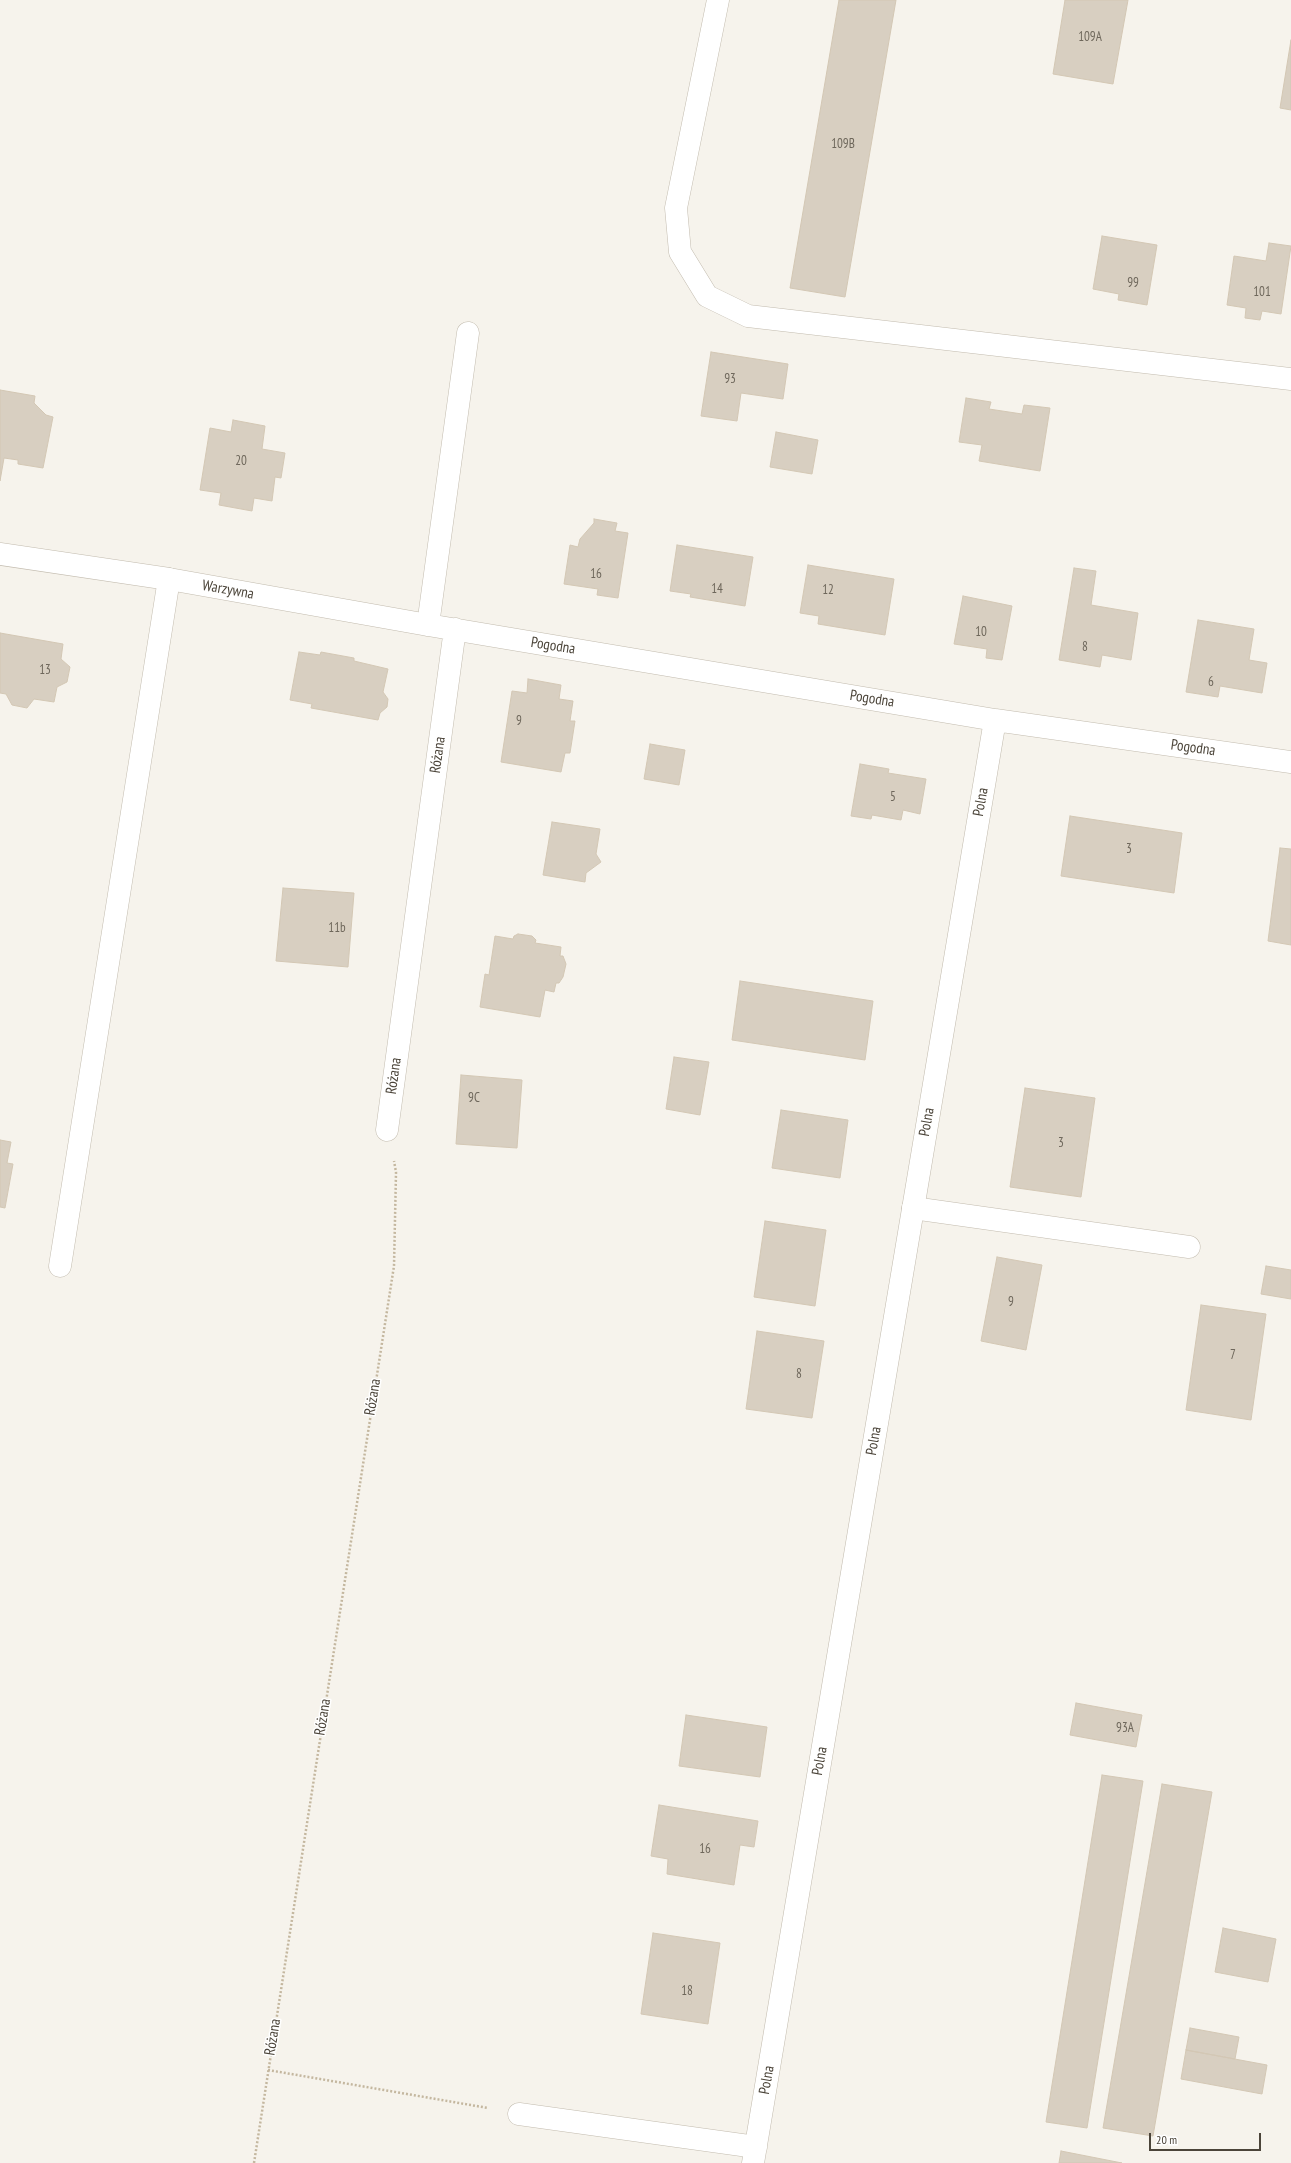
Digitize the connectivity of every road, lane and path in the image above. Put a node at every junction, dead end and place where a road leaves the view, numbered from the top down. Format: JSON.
{"nodes":[{"id":1,"x":718,"y":0,"type":"edge"},
{"id":2,"x":468,"y":333,"type":"dead end"},
{"id":3,"x":1291,"y":379,"type":"edge"},
{"id":4,"x":0,"y":554,"type":"edge"},
{"id":5,"x":169,"y":579,"type":"junction"},
{"id":6,"x":428,"y":625,"type":"junction"},
{"id":7,"x":455,"y":629,"type":"junction"},
{"id":8,"x":995,"y":720,"type":"junction"},
{"id":9,"x":1291,"y":762,"type":"edge"},
{"id":10,"x":387,"y":1130,"type":"joint"},
{"id":11,"x":913,"y":1208,"type":"junction"},
{"id":12,"x":1189,"y":1247,"type":"dead end"},
{"id":13,"x":60,"y":1266,"type":"dead end"},
{"id":14,"x":268,"y":2070,"type":"junction"},
{"id":15,"x":518,"y":2114,"type":"joint"},
{"id":16,"x":754,"y":2155,"type":"edge"},
{"id":17,"x":254,"y":2163,"type":"edge"}],
"edges":[{"from":1,"to":3,"type":"street"},
{"from":2,"to":6,"type":"street"},
{"from":4,"to":5,"type":"street","name":"Warzywna"},
{"from":5,"to":6,"type":"street","name":"Warzywna"},
{"from":5,"to":13,"type":"street"},
{"from":6,"to":7,"type":"street","name":"Warzywna"},
{"from":7,"to":8,"type":"street","name":"Pogodna"},
{"from":7,"to":10,"type":"street","name":"Różana"},
{"from":8,"to":9,"type":"street","name":"Pogodna"},
{"from":8,"to":11,"type":"street","name":"Polna"},
{"from":10,"to":14,"type":"path","name":"Różana"},
{"from":11,"to":12,"type":"street"},
{"from":11,"to":16,"type":"street","name":"Polna"},
{"from":14,"to":15,"type":"path"},
{"from":14,"to":17,"type":"path","name":"Różana"},
{"from":15,"to":16,"type":"street"}]}
